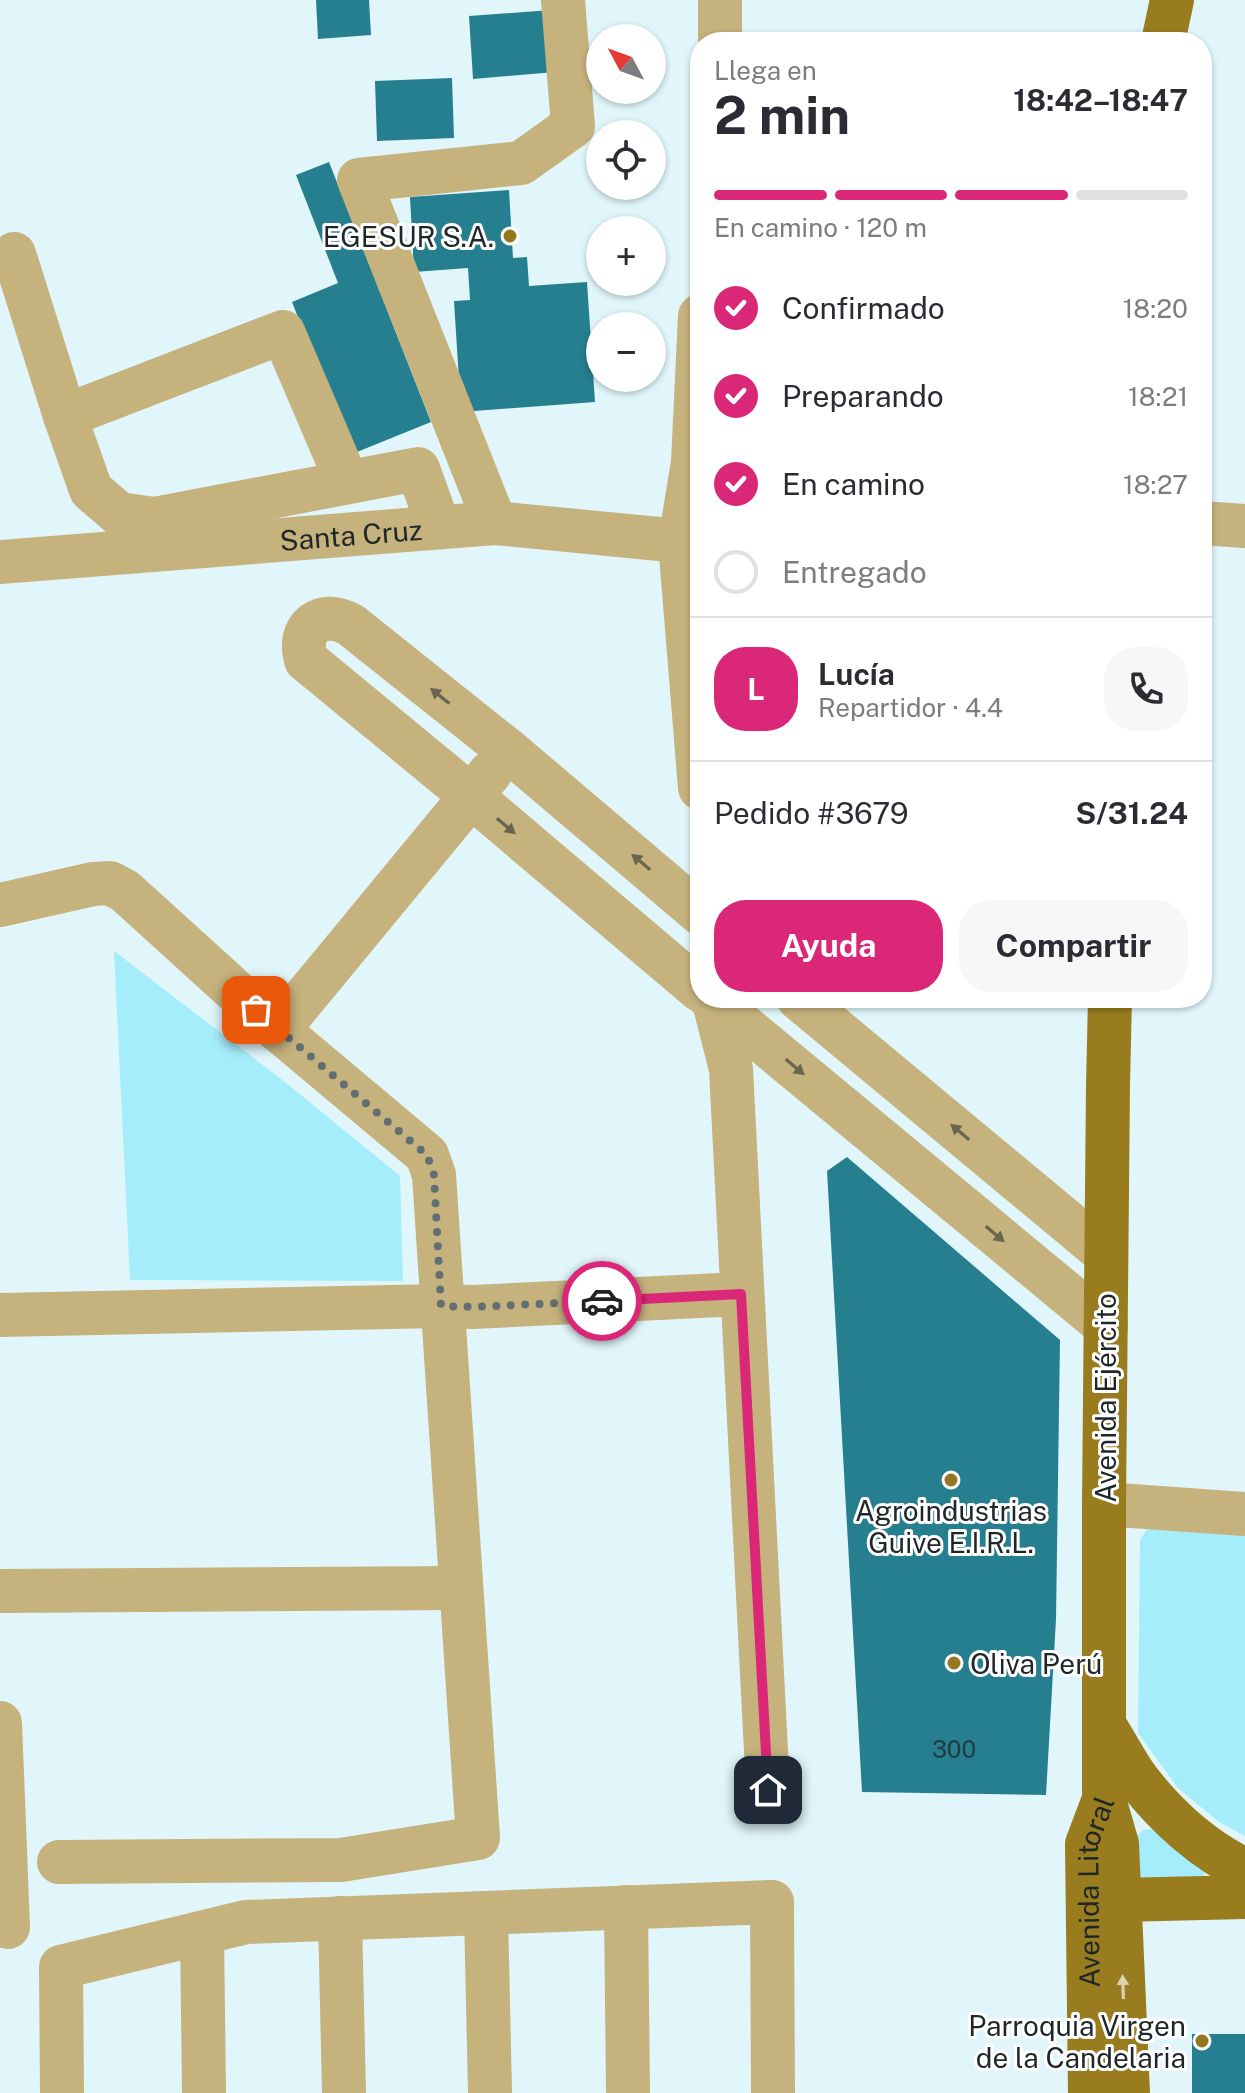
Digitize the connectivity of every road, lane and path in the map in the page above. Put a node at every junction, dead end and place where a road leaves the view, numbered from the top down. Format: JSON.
{"nodes":[{"id":1,"x":563,"y":0,"type":"edge"},
{"id":2,"x":720,"y":0,"type":"edge"},
{"id":3,"x":1172,"y":0,"type":"edge"},
{"id":4,"x":720,"y":32,"type":"edge"},
{"id":5,"x":1165,"y":32,"type":"edge"},
{"id":6,"x":14,"y":254,"type":"dead end"},
{"id":7,"x":65,"y":416,"type":"junction"},
{"id":8,"x":347,"y":482,"type":"junction"},
{"id":9,"x":495,"y":523,"type":"junction"},
{"id":10,"x":1212,"y":524,"type":"edge"},
{"id":11,"x":1245,"y":526,"type":"edge"},
{"id":12,"x":439,"y":527,"type":"junction"},
{"id":13,"x":690,"y":543,"type":"edge"},
{"id":14,"x":0,"y":562,"type":"edge"},
{"id":15,"x":509,"y":751,"type":"junction"},
{"id":16,"x":471,"y":796,"type":"junction"},
{"id":17,"x":0,"y":905,"type":"edge"},
{"id":18,"x":690,"y":905,"type":"edge"},
{"id":19,"x":690,"y":981,"type":"edge"},
{"id":20,"x":721,"y":1008,"type":"edge"},
{"id":21,"x":810,"y":1008,"type":"edge"},
{"id":22,"x":1110,"y":1008,"type":"edge"},
{"id":23,"x":278,"y":1030,"type":"junction"},
{"id":24,"x":750,"y":1035,"type":"edge"},
{"id":25,"x":1106,"y":1254,"type":"junction"},
{"id":26,"x":741,"y":1294,"type":"junction"},
{"id":27,"x":441,"y":1306,"type":"junction"},
{"id":28,"x":0,"y":1315,"type":"edge"},
{"id":29,"x":1106,"y":1326,"type":"junction"},
{"id":30,"x":1104,"y":1504,"type":"junction"},
{"id":31,"x":1245,"y":1514,"type":"edge"},
{"id":32,"x":460,"y":1588,"type":"junction"},
{"id":33,"x":0,"y":1591,"type":"edge"},
{"id":34,"x":0,"y":1723,"type":"edge"},
{"id":35,"x":1106,"y":1728,"type":"junction"},
{"id":36,"x":768,"y":1790,"type":"dead end"},
{"id":37,"x":1104,"y":1799,"type":"junction"},
{"id":38,"x":59,"y":1862,"type":"dead end"},
{"id":39,"x":1245,"y":1870,"type":"edge"},
{"id":40,"x":1245,"y":1897,"type":"edge"},
{"id":41,"x":1120,"y":1900,"type":"junction"},
{"id":42,"x":626,"y":1907,"type":"junction"},
{"id":43,"x":486,"y":1913,"type":"junction"},
{"id":44,"x":340,"y":1918,"type":"junction"},
{"id":45,"x":0,"y":1925,"type":"edge"},
{"id":46,"x":202,"y":1933,"type":"junction"},
{"id":47,"x":62,"y":2093,"type":"edge"},
{"id":48,"x":204,"y":2093,"type":"edge"},
{"id":49,"x":344,"y":2093,"type":"edge"},
{"id":50,"x":490,"y":2093,"type":"edge"},
{"id":51,"x":628,"y":2093,"type":"edge"},
{"id":52,"x":773,"y":2093,"type":"edge"},
{"id":53,"x":1090,"y":2093,"type":"edge"},
{"id":54,"x":1128,"y":2093,"type":"edge"}],
"edges":[{"from":1,"to":9,"type":"street"},
{"from":2,"to":4,"type":"street"},
{"from":3,"to":5,"type":"main road"},
{"from":6,"to":7,"type":"street"},
{"from":7,"to":8,"type":"street"},
{"from":7,"to":8,"type":"street"},
{"from":8,"to":12,"type":"street"},
{"from":9,"to":12,"type":"street","name":"Santa Cruz"},
{"from":9,"to":13,"type":"street","name":"Santa Cruz"},
{"from":10,"to":11,"type":"street"},
{"from":12,"to":14,"type":"street","name":"Santa Cruz"},
{"from":15,"to":16,"type":"street"},
{"from":15,"to":16,"type":"street","one_way":true},
{"from":18,"to":15,"type":"street","one_way":true},
{"from":16,"to":19,"type":"street","one_way":true},
{"from":16,"to":23,"type":"street"},
{"from":17,"to":23,"type":"street"},
{"from":20,"to":24,"type":"street"},
{"from":25,"to":21,"type":"street","one_way":true},
{"from":22,"to":25,"type":"main road","name":"Avenida Ejército"},
{"from":23,"to":27,"type":"street"},
{"from":24,"to":26,"type":"street"},
{"from":24,"to":29,"type":"street","one_way":true},
{"from":25,"to":29,"type":"main road","name":"Avenida Ejército"},
{"from":26,"to":27,"type":"street"},
{"from":26,"to":36,"type":"street"},
{"from":27,"to":28,"type":"street"},
{"from":27,"to":32,"type":"street"},
{"from":29,"to":30,"type":"main road","name":"Avenida Ejército"},
{"from":30,"to":31,"type":"street"},
{"from":30,"to":35,"type":"main road","name":"Avenida Ejército"},
{"from":32,"to":33,"type":"street"},
{"from":32,"to":38,"type":"street"},
{"from":34,"to":45,"type":"street"},
{"from":35,"to":37,"type":"main road","name":"Avenida Ejército"},
{"from":35,"to":39,"type":"main road"},
{"from":37,"to":41,"type":"main road","name":"Avenida Litoral"},
{"from":37,"to":53,"type":"main road","name":"Avenida Litoral"},
{"from":40,"to":41,"type":"main road"},
{"from":54,"to":41,"type":"main road","name":"Avenida Litoral","one_way":true},
{"from":42,"to":43,"type":"street"},
{"from":42,"to":51,"type":"street"},
{"from":42,"to":52,"type":"street"},
{"from":43,"to":44,"type":"street"},
{"from":43,"to":50,"type":"street"},
{"from":44,"to":46,"type":"street"},
{"from":44,"to":49,"type":"street"},
{"from":46,"to":47,"type":"street"},
{"from":46,"to":48,"type":"street"}]}
